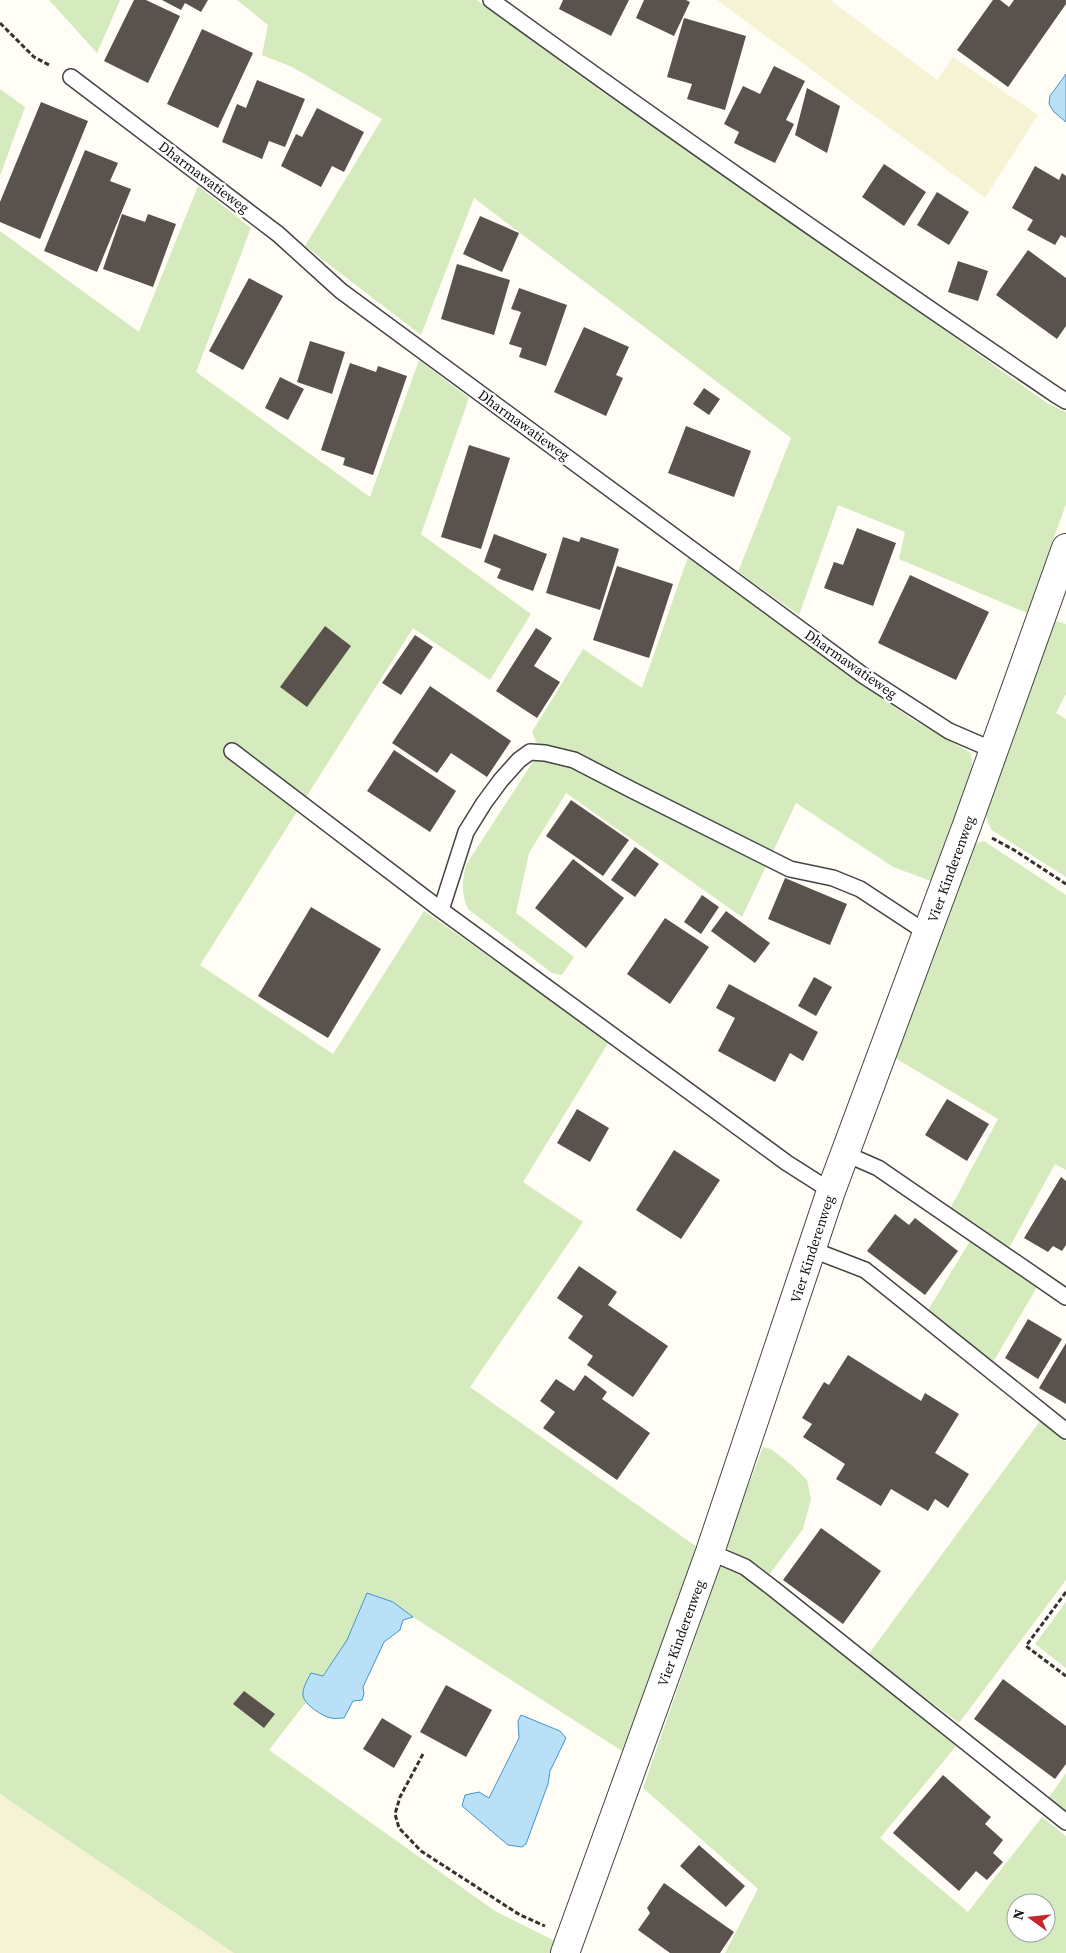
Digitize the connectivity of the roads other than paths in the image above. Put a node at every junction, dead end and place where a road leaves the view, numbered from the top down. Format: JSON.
{"nodes":[{"id":1,"x":491,"y":0,"type":"edge"},
{"id":2,"x":71,"y":76,"type":"road end"},
{"id":3,"x":1066,"y":401,"type":"edge"},
{"id":4,"x":1066,"y":548,"type":"edge"},
{"id":5,"x":993,"y":750,"type":"junction"},
{"id":6,"x":232,"y":751,"type":"dead end"},
{"id":7,"x":441,"y":910,"type":"junction"},
{"id":8,"x":927,"y":933,"type":"junction"},
{"id":9,"x":846,"y":1154,"type":"junction"},
{"id":10,"x":831,"y":1191,"type":"junction"},
{"id":11,"x":812,"y":1250,"type":"junction"},
{"id":12,"x":1066,"y":1297,"type":"edge"},
{"id":13,"x":1066,"y":1431,"type":"edge"},
{"id":14,"x":710,"y":1552,"type":"junction"},
{"id":15,"x":1066,"y":1822,"type":"edge"},
{"id":16,"x":571,"y":1947,"type":"edge"}],
"edges":[{"from":1,"to":3,"type":"lane"},
{"from":2,"to":5,"type":"lane","name":"Dharmawatieweg"},
{"from":4,"to":5,"type":"street","name":"Vier Kinderenweg"},
{"from":5,"to":8,"type":"street","name":"Vier Kinderenweg"},
{"from":6,"to":7,"type":"lane"},
{"from":7,"to":8,"type":"lane"},
{"from":7,"to":10,"type":"lane"},
{"from":8,"to":9,"type":"street","name":"Vier Kinderenweg"},
{"from":9,"to":10,"type":"street","name":"Vier Kinderenweg"},
{"from":9,"to":12,"type":"lane"},
{"from":10,"to":11,"type":"street","name":"Vier Kinderenweg"},
{"from":11,"to":13,"type":"lane"},
{"from":11,"to":14,"type":"street","name":"Vier Kinderenweg"},
{"from":14,"to":15,"type":"lane"},
{"from":14,"to":16,"type":"street","name":"Vier Kinderenweg"}]}
